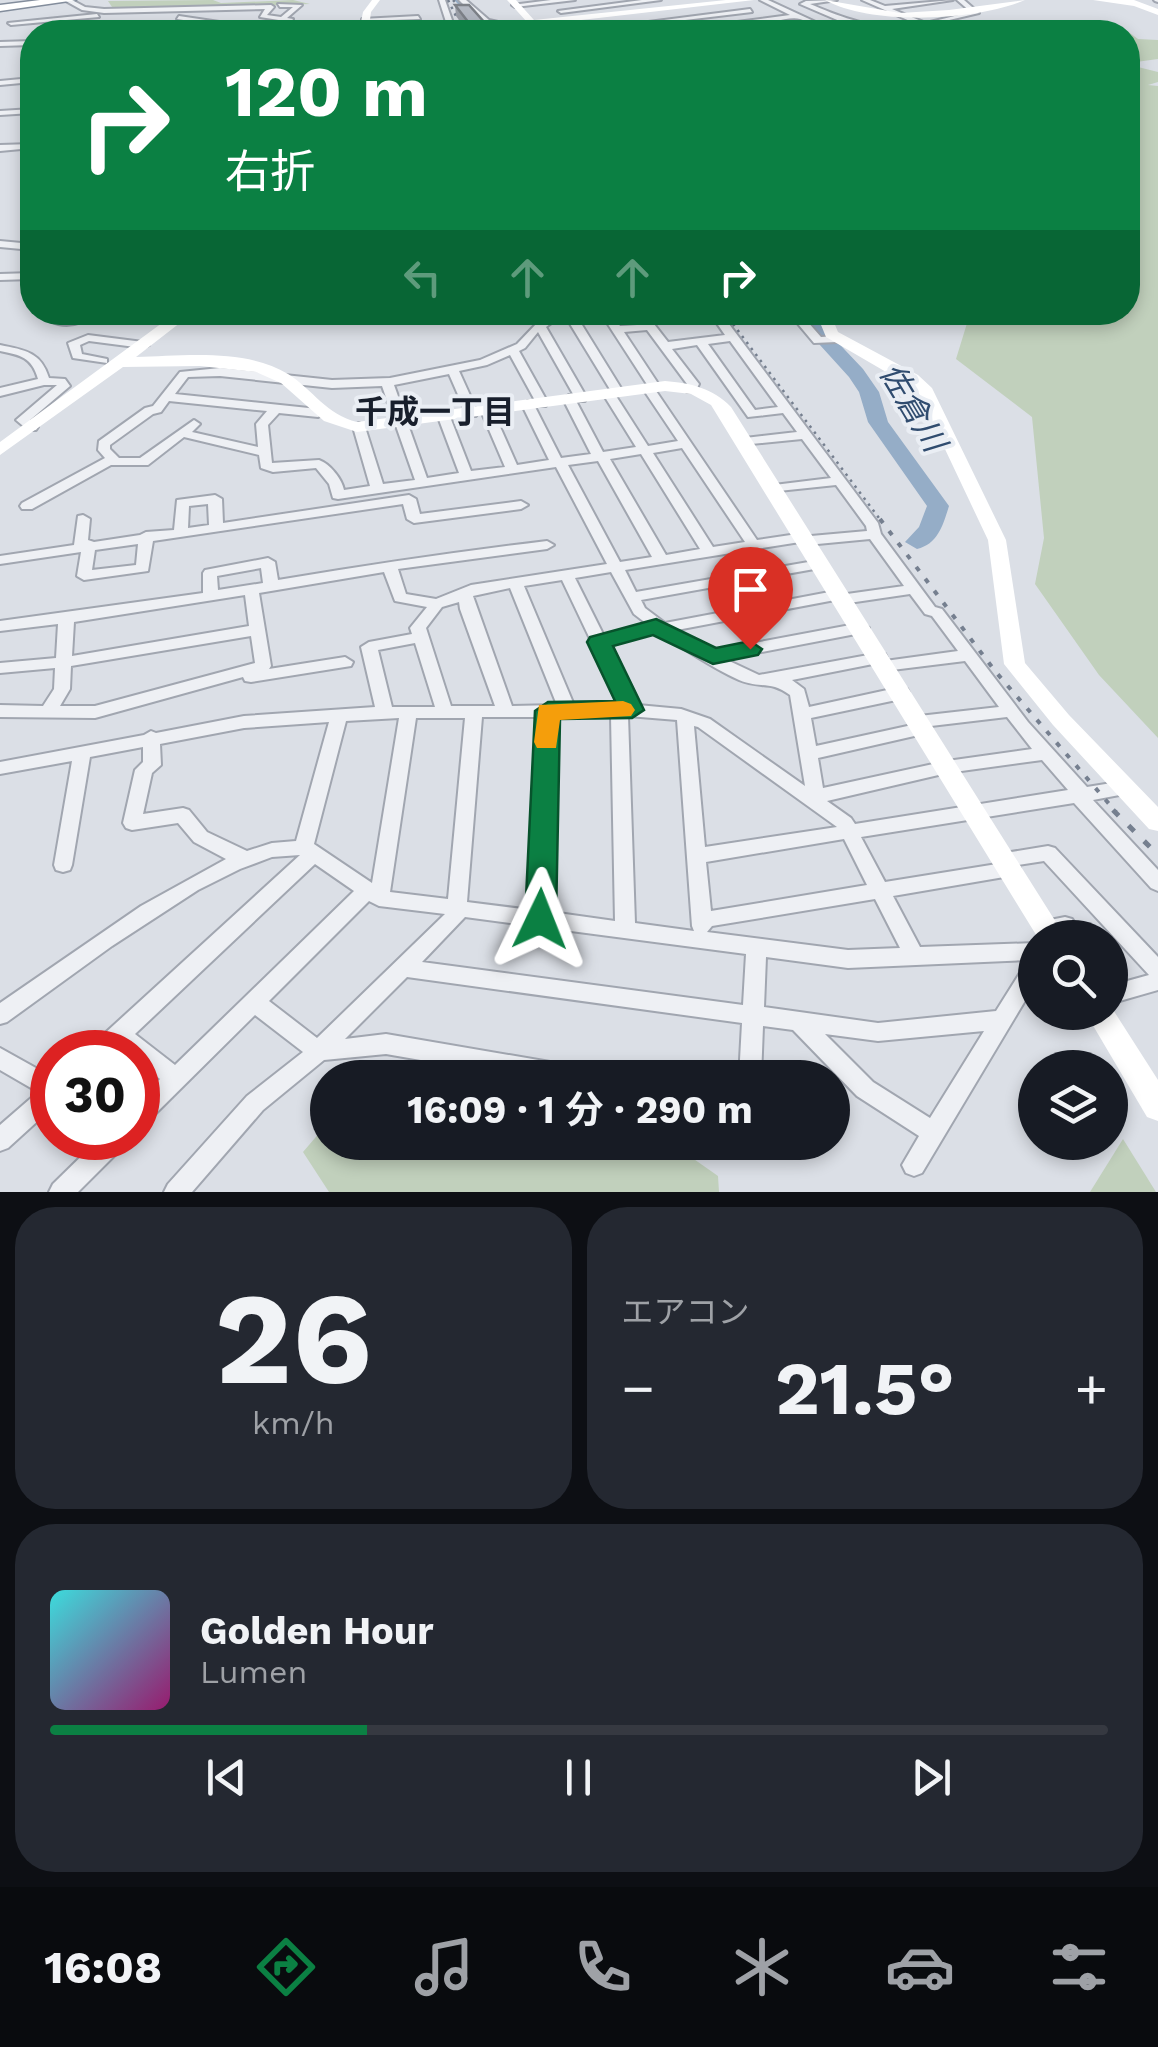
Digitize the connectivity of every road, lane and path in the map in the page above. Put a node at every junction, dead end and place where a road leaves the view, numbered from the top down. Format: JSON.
{"nodes":[{"id":1,"x":68,"y":0,"type":"edge"},
{"id":2,"x":342,"y":0,"type":"edge"},
{"id":3,"x":462,"y":0,"type":"edge"},
{"id":4,"x":572,"y":0,"type":"edge"},
{"id":5,"x":658,"y":0,"type":"edge"},
{"id":6,"x":763,"y":0,"type":"edge"},
{"id":7,"x":831,"y":0,"type":"edge"},
{"id":8,"x":864,"y":0,"type":"edge"},
{"id":9,"x":896,"y":0,"type":"edge"},
{"id":10,"x":950,"y":0,"type":"edge"},
{"id":11,"x":960,"y":0,"type":"edge"},
{"id":12,"x":1021,"y":0,"type":"edge"},
{"id":13,"x":1097,"y":0,"type":"edge"},
{"id":14,"x":552,"y":1,"type":"edge"},
{"id":15,"x":630,"y":1,"type":"edge"},
{"id":16,"x":931,"y":1,"type":"edge"},
{"id":17,"x":374,"y":2,"type":"edge"},
{"id":18,"x":513,"y":2,"type":"edge"},
{"id":19,"x":731,"y":2,"type":"edge"},
{"id":20,"x":1128,"y":2,"type":"edge"},
{"id":21,"x":280,"y":4,"type":"dead end"},
{"id":22,"x":803,"y":4,"type":"junction"},
{"id":23,"x":909,"y":5,"type":"junction"},
{"id":24,"x":750,"y":6,"type":"edge"},
{"id":25,"x":777,"y":7,"type":"junction"},
{"id":26,"x":971,"y":7,"type":"junction"},
{"id":27,"x":4,"y":8,"type":"edge"},
{"id":28,"x":883,"y":8,"type":"junction"},
{"id":29,"x":412,"y":9,"type":"dead end"},
{"id":30,"x":853,"y":10,"type":"junction"},
{"id":31,"x":104,"y":11,"type":"junction"},
{"id":32,"x":176,"y":11,"type":"junction"},
{"id":33,"x":561,"y":11,"type":"junction"},
{"id":34,"x":649,"y":12,"type":"junction"},
{"id":35,"x":1158,"y":12,"type":"edge"},
{"id":36,"x":797,"y":16,"type":"junction"},
{"id":37,"x":903,"y":16,"type":"junction"},
{"id":38,"x":85,"y":18,"type":"joint"},
{"id":39,"x":55,"y":20,"type":"edge"},
{"id":40,"x":189,"y":20,"type":"edge"},
{"id":41,"x":420,"y":20,"type":"edge"},
{"id":42,"x":486,"y":20,"type":"edge"},
{"id":43,"x":570,"y":20,"type":"joint"},
{"id":44,"x":665,"y":20,"type":"edge"},
{"id":45,"x":673,"y":20,"type":"edge"},
{"id":46,"x":767,"y":20,"type":"joint"},
{"id":47,"x":805,"y":20,"type":"edge"},
{"id":48,"x":841,"y":20,"type":"edge"},
{"id":49,"x":917,"y":20,"type":"edge"},
{"id":50,"x":942,"y":20,"type":"edge"},
{"id":51,"x":20,"y":22,"type":"edge"},
{"id":52,"x":11,"y":23,"type":"junction"},
{"id":53,"x":20,"y":27,"type":"edge"},
{"id":54,"x":170,"y":325,"type":"edge"},
{"id":55,"x":543,"y":325,"type":"edge"},
{"id":56,"x":554,"y":325,"type":"edge"},
{"id":57,"x":575,"y":325,"type":"edge"},
{"id":58,"x":613,"y":325,"type":"edge"},
{"id":59,"x":724,"y":325,"type":"edge"},
{"id":60,"x":809,"y":325,"type":"edge"},
{"id":61,"x":826,"y":325,"type":"edge"},
{"id":62,"x":616,"y":330,"type":"junction"},
{"id":63,"x":733,"y":338,"type":"junction"},
{"id":64,"x":828,"y":340,"type":"junction"},
{"id":65,"x":700,"y":342,"type":"junction"},
{"id":66,"x":143,"y":345,"type":"junction"},
{"id":67,"x":666,"y":346,"type":"junction"},
{"id":68,"x":0,"y":348,"type":"edge"},
{"id":69,"x":514,"y":350,"type":"junction"},
{"id":70,"x":112,"y":361,"type":"junction"},
{"id":71,"x":453,"y":370,"type":"junction"},
{"id":72,"x":284,"y":379,"type":"junction"},
{"id":73,"x":44,"y":381,"type":"junction"},
{"id":74,"x":388,"y":382,"type":"junction"},
{"id":75,"x":652,"y":388,"type":"junction"},
{"id":76,"x":691,"y":388,"type":"junction"},
{"id":77,"x":0,"y":392,"type":"edge"},
{"id":78,"x":614,"y":393,"type":"junction"},
{"id":79,"x":166,"y":398,"type":"junction"},
{"id":80,"x":575,"y":399,"type":"junction"},
{"id":81,"x":535,"y":404,"type":"junction"},
{"id":82,"x":276,"y":409,"type":"junction"},
{"id":83,"x":786,"y":409,"type":"junction"},
{"id":84,"x":479,"y":412,"type":"junction"},
{"id":85,"x":318,"y":413,"type":"junction"},
{"id":86,"x":444,"y":416,"type":"junction"},
{"id":87,"x":401,"y":422,"type":"junction"},
{"id":88,"x":194,"y":424,"type":"dead end"},
{"id":89,"x":359,"y":426,"type":"junction"},
{"id":90,"x":32,"y":427,"type":"junction"},
{"id":91,"x":182,"y":433,"type":"junction"},
{"id":92,"x":805,"y":435,"type":"junction"},
{"id":93,"x":744,"y":442,"type":"junction"},
{"id":94,"x":686,"y":444,"type":"junction"},
{"id":95,"x":0,"y":450,"type":"edge"},
{"id":96,"x":644,"y":450,"type":"junction"},
{"id":97,"x":262,"y":452,"type":"junction"},
{"id":98,"x":601,"y":456,"type":"junction"},
{"id":99,"x":112,"y":459,"type":"junction"},
{"id":100,"x":558,"y":462,"type":"junction"},
{"id":101,"x":513,"y":470,"type":"junction"},
{"id":102,"x":467,"y":477,"type":"junction"},
{"id":103,"x":840,"y":481,"type":"junction"},
{"id":104,"x":423,"y":484,"type":"junction"},
{"id":105,"x":774,"y":489,"type":"junction"},
{"id":106,"x":378,"y":491,"type":"junction"},
{"id":107,"x":521,"y":504,"type":"dead end"},
{"id":108,"x":28,"y":506,"type":"dead end"},
{"id":109,"x":83,"y":519,"type":"dead end"},
{"id":110,"x":216,"y":526,"type":"junction"},
{"id":111,"x":181,"y":531,"type":"junction"},
{"id":112,"x":874,"y":534,"type":"junction"},
{"id":113,"x":146,"y":536,"type":"junction"},
{"id":114,"x":805,"y":539,"type":"junction"},
{"id":115,"x":85,"y":544,"type":"junction"},
{"id":116,"x":753,"y":544,"type":"junction"},
{"id":117,"x":547,"y":545,"type":"dead end"},
{"id":118,"x":708,"y":552,"type":"junction"},
{"id":119,"x":0,"y":560,"type":"edge"},
{"id":120,"x":661,"y":560,"type":"junction"},
{"id":121,"x":389,"y":564,"type":"junction"},
{"id":122,"x":820,"y":564,"type":"junction"},
{"id":123,"x":616,"y":566,"type":"junction"},
{"id":124,"x":566,"y":574,"type":"junction"},
{"id":125,"x":515,"y":582,"type":"junction"},
{"id":126,"x":271,"y":584,"type":"junction"},
{"id":127,"x":251,"y":588,"type":"junction"},
{"id":128,"x":914,"y":589,"type":"junction"},
{"id":129,"x":211,"y":595,"type":"junction"},
{"id":130,"x":465,"y":595,"type":"junction"},
{"id":131,"x":632,"y":597,"type":"junction"},
{"id":132,"x":841,"y":597,"type":"junction"},
{"id":133,"x":437,"y":604,"type":"junction"},
{"id":134,"x":66,"y":619,"type":"junction"},
{"id":135,"x":0,"y":626,"type":"edge"},
{"id":136,"x":658,"y":628,"type":"junction"},
{"id":137,"x":860,"y":628,"type":"junction"},
{"id":138,"x":257,"y":630,"type":"junction"},
{"id":139,"x":421,"y":637,"type":"junction"},
{"id":140,"x":599,"y":642,"type":"junction"},
{"id":141,"x":969,"y":655,"type":"junction"},
{"id":142,"x":713,"y":656,"type":"junction"},
{"id":143,"x":65,"y":662,"type":"junction"},
{"id":144,"x":345,"y":662,"type":"dead end"},
{"id":145,"x":882,"y":662,"type":"junction"},
{"id":146,"x":0,"y":668,"type":"edge"},
{"id":147,"x":776,"y":678,"type":"junction"},
{"id":148,"x":900,"y":693,"type":"junction"},
{"id":149,"x":625,"y":710,"type":"junction"},
{"id":150,"x":0,"y":711,"type":"edge"},
{"id":151,"x":548,"y":711,"type":"junction"},
{"id":152,"x":568,"y":711,"type":"junction"},
{"id":153,"x":1011,"y":711,"type":"junction"},
{"id":154,"x":48,"y":712,"type":"junction"},
{"id":155,"x":92,"y":712,"type":"junction"},
{"id":156,"x":445,"y":712,"type":"junction"},
{"id":157,"x":474,"y":712,"type":"junction"},
{"id":158,"x":506,"y":712,"type":"junction"},
{"id":159,"x":385,"y":713,"type":"junction"},
{"id":160,"x":408,"y":713,"type":"junction"},
{"id":161,"x":802,"y":714,"type":"junction"},
{"id":162,"x":339,"y":716,"type":"junction"},
{"id":163,"x":686,"y":716,"type":"junction"},
{"id":164,"x":921,"y":725,"type":"junction"},
{"id":165,"x":151,"y":737,"type":"junction"},
{"id":166,"x":82,"y":752,"type":"junction"},
{"id":167,"x":1046,"y":753,"type":"junction"},
{"id":168,"x":809,"y":754,"type":"junction"},
{"id":169,"x":946,"y":766,"type":"junction"},
{"id":170,"x":0,"y":768,"type":"edge"},
{"id":171,"x":1124,"y":788,"type":"junction"},
{"id":172,"x":1081,"y":796,"type":"junction"},
{"id":173,"x":813,"y":798,"type":"junction"},
{"id":174,"x":975,"y":812,"type":"junction"},
{"id":175,"x":1158,"y":822,"type":"edge"},
{"id":176,"x":848,"y":830,"type":"junction"},
{"id":177,"x":308,"y":851,"type":"junction"},
{"id":178,"x":696,"y":856,"type":"junction"},
{"id":179,"x":244,"y":858,"type":"junction"},
{"id":180,"x":63,"y":865,"type":"dead end"},
{"id":181,"x":1008,"y":865,"type":"junction"},
{"id":182,"x":1158,"y":883,"type":"edge"},
{"id":183,"x":880,"y":890,"type":"junction"},
{"id":184,"x":373,"y":894,"type":"junction"},
{"id":185,"x":456,"y":908,"type":"junction"},
{"id":186,"x":540,"y":919,"type":"junction"},
{"id":187,"x":1042,"y":920,"type":"edge"},
{"id":188,"x":625,"y":930,"type":"junction"},
{"id":189,"x":702,"y":930,"type":"junction"},
{"id":190,"x":756,"y":947,"type":"junction"},
{"id":191,"x":1018,"y":952,"type":"edge"},
{"id":192,"x":914,"y":956,"type":"junction"},
{"id":193,"x":402,"y":968,"type":"junction"},
{"id":194,"x":1158,"y":970,"type":"edge"},
{"id":195,"x":1158,"y":982,"type":"edge"},
{"id":196,"x":1128,"y":990,"type":"edge"},
{"id":197,"x":1018,"y":994,"type":"edge"},
{"id":198,"x":254,"y":1002,"type":"junction"},
{"id":199,"x":0,"y":1015,"type":"edge"},
{"id":200,"x":753,"y":1016,"type":"junction"},
{"id":201,"x":1002,"y":1020,"type":"junction"},
{"id":202,"x":799,"y":1022,"type":"junction"},
{"id":203,"x":125,"y":1030,"type":"edge"},
{"id":204,"x":1111,"y":1030,"type":"edge"},
{"id":205,"x":318,"y":1051,"type":"junction"},
{"id":206,"x":0,"y":1058,"type":"edge"},
{"id":207,"x":480,"y":1060,"type":"edge"},
{"id":208,"x":751,"y":1060,"type":"edge"},
{"id":209,"x":160,"y":1066,"type":"edge"},
{"id":210,"x":30,"y":1078,"type":"edge"},
{"id":211,"x":176,"y":1078,"type":"junction"},
{"id":212,"x":160,"y":1094,"type":"edge"},
{"id":213,"x":1158,"y":1107,"type":"edge"},
{"id":214,"x":30,"y":1112,"type":"edge"},
{"id":215,"x":934,"y":1133,"type":"junction"},
{"id":216,"x":0,"y":1140,"type":"edge"},
{"id":217,"x":93,"y":1160,"type":"edge"},
{"id":218,"x":914,"y":1165,"type":"dead end"},
{"id":219,"x":60,"y":1192,"type":"edge"},
{"id":220,"x":176,"y":1192,"type":"edge"}],
"edges":[{"from":1,"to":27,"type":"highway"},
{"from":1,"to":31,"type":"street"},
{"from":2,"to":17,"type":"street"},
{"from":3,"to":42,"type":"street"},
{"from":4,"to":14,"type":"street"},
{"from":5,"to":15,"type":"street"},
{"from":6,"to":25,"type":"street"},
{"from":7,"to":22,"type":"street"},
{"from":7,"to":30,"type":"street"},
{"from":8,"to":28,"type":"street"},
{"from":9,"to":23,"type":"street"},
{"from":10,"to":16,"type":"street"},
{"from":11,"to":26,"type":"street"},
{"from":12,"to":26,"type":"street"},
{"from":13,"to":20,"type":"street"},
{"from":14,"to":18,"type":"street"},
{"from":14,"to":33,"type":"street"},
{"from":15,"to":33,"type":"street"},
{"from":15,"to":34,"type":"street"},
{"from":16,"to":23,"type":"street"},
{"from":19,"to":24,"type":"street"},
{"from":19,"to":34,"type":"street"},
{"from":20,"to":35,"type":"street"},
{"from":21,"to":32,"type":"street"},
{"from":22,"to":25,"type":"street"},
{"from":22,"to":48,"type":"street"},
{"from":23,"to":28,"type":"street"},
{"from":24,"to":45,"type":"street"},
{"from":24,"to":46,"type":"street"},
{"from":25,"to":36,"type":"street"},
{"from":26,"to":37,"type":"street"},
{"from":26,"to":50,"type":"street"},
{"from":27,"to":52,"type":"street"},
{"from":28,"to":30,"type":"street"},
{"from":28,"to":37,"type":"street"},
{"from":29,"to":41,"type":"street"},
{"from":30,"to":37,"type":"street"},
{"from":31,"to":32,"type":"street"},
{"from":31,"to":38,"type":"street"},
{"from":32,"to":40,"type":"street"},
{"from":33,"to":43,"type":"street"},
{"from":34,"to":43,"type":"street"},
{"from":34,"to":44,"type":"street"},
{"from":36,"to":46,"type":"street"},
{"from":36,"to":47,"type":"street"},
{"from":37,"to":49,"type":"street"},
{"from":38,"to":39,"type":"street"},
{"from":51,"to":52,"type":"street"},
{"from":52,"to":53,"type":"street"},
{"from":54,"to":66,"type":"street"},
{"from":55,"to":69,"type":"street"},
{"from":56,"to":80,"type":"street"},
{"from":57,"to":78,"type":"street"},
{"from":58,"to":62,"type":"street"},
{"from":59,"to":63,"type":"street"},
{"from":60,"to":64,"type":"street"},
{"from":61,"to":64,"type":"street"},
{"from":62,"to":67,"type":"street"},
{"from":62,"to":75,"type":"street"},
{"from":63,"to":65,"type":"street"},
{"from":63,"to":83,"type":"street"},
{"from":64,"to":171,"type":"street"},
{"from":65,"to":67,"type":"street"},
{"from":65,"to":83,"type":"street"},
{"from":66,"to":70,"type":"street"},
{"from":66,"to":70,"type":"street"},
{"from":67,"to":76,"type":"street"},
{"from":68,"to":73,"type":"street"},
{"from":69,"to":71,"type":"street"},
{"from":69,"to":81,"type":"street"},
{"from":70,"to":72,"type":"street"},
{"from":70,"to":90,"type":"street"},
{"from":71,"to":74,"type":"street"},
{"from":71,"to":84,"type":"street"},
{"from":72,"to":74,"type":"street"},
{"from":72,"to":79,"type":"street"},
{"from":72,"to":85,"type":"street"},
{"from":73,"to":77,"type":"street"},
{"from":73,"to":90,"type":"street"},
{"from":74,"to":87,"type":"street"},
{"from":75,"to":76,"type":"street"},
{"from":75,"to":78,"type":"street"},
{"from":75,"to":94,"type":"street"},
{"from":76,"to":93,"type":"street"},
{"from":78,"to":80,"type":"street"},
{"from":78,"to":96,"type":"street"},
{"from":79,"to":82,"type":"street"},
{"from":79,"to":99,"type":"street"},
{"from":80,"to":81,"type":"street"},
{"from":80,"to":98,"type":"street"},
{"from":81,"to":84,"type":"street"},
{"from":81,"to":100,"type":"street"},
{"from":82,"to":85,"type":"street"},
{"from":82,"to":97,"type":"street"},
{"from":83,"to":92,"type":"street"},
{"from":84,"to":86,"type":"street"},
{"from":84,"to":101,"type":"street"},
{"from":85,"to":89,"type":"street"},
{"from":86,"to":87,"type":"street"},
{"from":86,"to":102,"type":"street"},
{"from":87,"to":89,"type":"street"},
{"from":87,"to":104,"type":"street"},
{"from":88,"to":91,"type":"street"},
{"from":89,"to":106,"type":"street"},
{"from":90,"to":95,"type":"street"},
{"from":91,"to":97,"type":"street"},
{"from":91,"to":99,"type":"street"},
{"from":92,"to":93,"type":"street"},
{"from":92,"to":103,"type":"street"},
{"from":93,"to":105,"type":"street"},
{"from":94,"to":96,"type":"street"},
{"from":94,"to":116,"type":"street"},
{"from":96,"to":98,"type":"street"},
{"from":96,"to":118,"type":"street"},
{"from":97,"to":106,"type":"street"},
{"from":98,"to":100,"type":"street"},
{"from":98,"to":120,"type":"street"},
{"from":99,"to":108,"type":"street"},
{"from":100,"to":101,"type":"street"},
{"from":100,"to":123,"type":"street"},
{"from":101,"to":102,"type":"street"},
{"from":102,"to":104,"type":"street"},
{"from":103,"to":105,"type":"street"},
{"from":103,"to":112,"type":"street"},
{"from":104,"to":106,"type":"street"},
{"from":105,"to":114,"type":"street"},
{"from":107,"to":110,"type":"street"},
{"from":109,"to":115,"type":"street"},
{"from":110,"to":111,"type":"street"},
{"from":110,"to":111,"type":"street"},
{"from":111,"to":113,"type":"street"},
{"from":112,"to":114,"type":"street"},
{"from":112,"to":128,"type":"street"},
{"from":113,"to":115,"type":"street"},
{"from":113,"to":115,"type":"street"},
{"from":114,"to":116,"type":"street"},
{"from":114,"to":122,"type":"street"},
{"from":115,"to":119,"type":"street"},
{"from":116,"to":118,"type":"street"},
{"from":117,"to":121,"type":"street"},
{"from":118,"to":120,"type":"street"},
{"from":120,"to":123,"type":"street"},
{"from":121,"to":126,"type":"street"},
{"from":121,"to":133,"type":"street"},
{"from":122,"to":131,"type":"street"},
{"from":122,"to":132,"type":"street"},
{"from":123,"to":124,"type":"street"},
{"from":123,"to":131,"type":"street"},
{"from":124,"to":125,"type":"street"},
{"from":124,"to":140,"type":"street"},
{"from":125,"to":130,"type":"street"},
{"from":125,"to":152,"type":"street"},
{"from":126,"to":127,"type":"street"},
{"from":126,"to":129,"type":"street"},
{"from":127,"to":129,"type":"street"},
{"from":127,"to":138,"type":"street"},
{"from":128,"to":132,"type":"street"},
{"from":128,"to":141,"type":"street"},
{"from":129,"to":134,"type":"street"},
{"from":130,"to":133,"type":"street"},
{"from":130,"to":158,"type":"street"},
{"from":131,"to":136,"type":"street"},
{"from":132,"to":136,"type":"street"},
{"from":132,"to":137,"type":"street"},
{"from":133,"to":139,"type":"street"},
{"from":134,"to":135,"type":"street"},
{"from":134,"to":143,"type":"street"},
{"from":136,"to":140,"type":"street"},
{"from":136,"to":142,"type":"street"},
{"from":137,"to":142,"type":"street"},
{"from":137,"to":145,"type":"street"},
{"from":138,"to":143,"type":"street"},
{"from":138,"to":155,"type":"street"},
{"from":139,"to":156,"type":"street"},
{"from":139,"to":159,"type":"street"},
{"from":140,"to":149,"type":"street"},
{"from":141,"to":145,"type":"street"},
{"from":141,"to":153,"type":"street"},
{"from":142,"to":147,"type":"street"},
{"from":143,"to":146,"type":"street"},
{"from":143,"to":154,"type":"street"},
{"from":144,"to":155,"type":"street"},
{"from":145,"to":147,"type":"street"},
{"from":145,"to":148,"type":"street"},
{"from":147,"to":161,"type":"street"},
{"from":148,"to":161,"type":"street"},
{"from":148,"to":164,"type":"street"},
{"from":149,"to":152,"type":"street"},
{"from":149,"to":163,"type":"street"},
{"from":149,"to":188,"type":"street"},
{"from":150,"to":154,"type":"street"},
{"from":151,"to":152,"type":"street"},
{"from":151,"to":158,"type":"street"},
{"from":151,"to":186,"type":"street"},
{"from":153,"to":164,"type":"street"},
{"from":153,"to":167,"type":"street"},
{"from":154,"to":155,"type":"street"},
{"from":156,"to":157,"type":"street"},
{"from":156,"to":160,"type":"street"},
{"from":157,"to":158,"type":"street"},
{"from":157,"to":185,"type":"street"},
{"from":159,"to":160,"type":"street"},
{"from":159,"to":162,"type":"street"},
{"from":160,"to":184,"type":"street"},
{"from":161,"to":168,"type":"street"},
{"from":162,"to":165,"type":"street"},
{"from":162,"to":177,"type":"street"},
{"from":163,"to":173,"type":"street"},
{"from":163,"to":178,"type":"street"},
{"from":164,"to":168,"type":"street"},
{"from":164,"to":169,"type":"street"},
{"from":165,"to":166,"type":"street"},
{"from":165,"to":179,"type":"street"},
{"from":166,"to":170,"type":"street"},
{"from":166,"to":180,"type":"street"},
{"from":167,"to":169,"type":"street"},
{"from":167,"to":172,"type":"street"},
{"from":168,"to":173,"type":"street"},
{"from":169,"to":173,"type":"street"},
{"from":169,"to":174,"type":"street"},
{"from":171,"to":172,"type":"street"},
{"from":171,"to":175,"type":"street"},
{"from":172,"to":174,"type":"street"},
{"from":172,"to":182,"type":"street"},
{"from":173,"to":176,"type":"street"},
{"from":174,"to":176,"type":"street"},
{"from":174,"to":181,"type":"street"},
{"from":176,"to":178,"type":"street"},
{"from":176,"to":183,"type":"street"},
{"from":177,"to":179,"type":"street"},
{"from":177,"to":184,"type":"street"},
{"from":177,"to":203,"type":"street"},
{"from":178,"to":189,"type":"street"},
{"from":179,"to":199,"type":"street"},
{"from":181,"to":183,"type":"street"},
{"from":181,"to":187,"type":"street"},
{"from":181,"to":194,"type":"street"},
{"from":183,"to":189,"type":"street"},
{"from":183,"to":192,"type":"street"},
{"from":184,"to":185,"type":"street"},
{"from":184,"to":198,"type":"street"},
{"from":185,"to":186,"type":"street"},
{"from":185,"to":193,"type":"street"},
{"from":186,"to":188,"type":"street"},
{"from":188,"to":189,"type":"street"},
{"from":189,"to":190,"type":"street"},
{"from":190,"to":192,"type":"street"},
{"from":190,"to":200,"type":"street"},
{"from":191,"to":192,"type":"street"},
{"from":193,"to":200,"type":"street"},
{"from":193,"to":205,"type":"street"},
{"from":195,"to":196,"type":"street"},
{"from":197,"to":201,"type":"street"},
{"from":198,"to":205,"type":"street"},
{"from":198,"to":211,"type":"street"},
{"from":200,"to":202,"type":"street"},
{"from":200,"to":208,"type":"street"},
{"from":201,"to":202,"type":"street"},
{"from":201,"to":215,"type":"street"},
{"from":202,"to":215,"type":"street"},
{"from":204,"to":213,"type":"street"},
{"from":205,"to":207,"type":"street"},
{"from":205,"to":220,"type":"street"},
{"from":206,"to":210,"type":"street"},
{"from":209,"to":211,"type":"street"},
{"from":211,"to":212,"type":"street"},
{"from":214,"to":216,"type":"street"},
{"from":215,"to":218,"type":"street"},
{"from":217,"to":219,"type":"street"}]}
